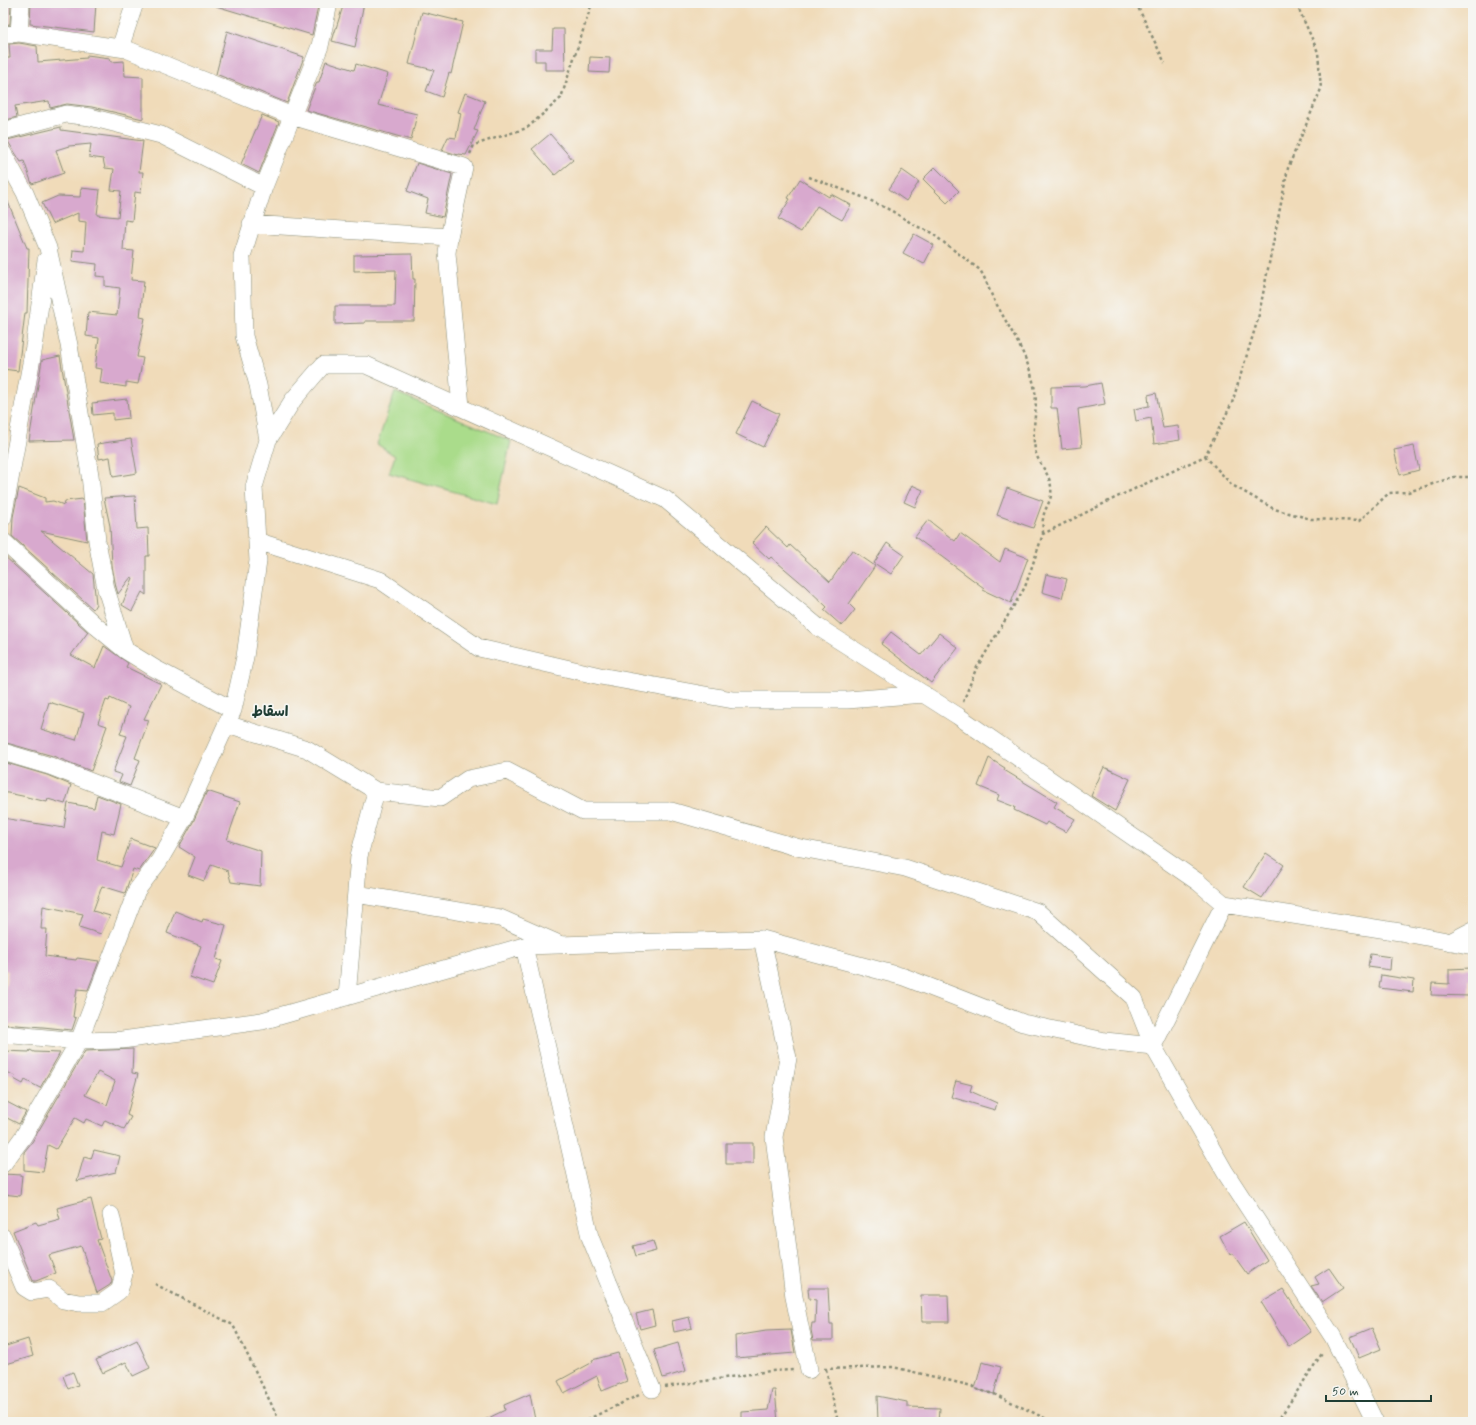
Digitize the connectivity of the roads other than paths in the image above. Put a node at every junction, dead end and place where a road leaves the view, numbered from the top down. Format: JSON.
{"nodes":[{"id":1,"x":21,"y":3,"type":"edge"},
{"id":2,"x":135,"y":3,"type":"edge"},
{"id":3,"x":329,"y":3,"type":"edge"},
{"id":4,"x":11,"y":34,"type":"edge"},
{"id":5,"x":120,"y":48,"type":"junction"},
{"id":6,"x":292,"y":116,"type":"junction"},
{"id":7,"x":3,"y":131,"type":"edge"},
{"id":8,"x":3,"y":153,"type":"edge"},
{"id":9,"x":264,"y":187,"type":"junction"},
{"id":10,"x":251,"y":224,"type":"junction"},
{"id":11,"x":449,"y":237,"type":"junction"},
{"id":12,"x":48,"y":248,"type":"junction"},
{"id":13,"x":461,"y":407,"type":"junction"},
{"id":14,"x":268,"y":440,"type":"junction"},
{"id":15,"x":3,"y":518,"type":"edge"},
{"id":16,"x":257,"y":541,"type":"junction"},
{"id":17,"x":3,"y":542,"type":"edge"},
{"id":18,"x":125,"y":650,"type":"junction"},
{"id":19,"x":924,"y":694,"type":"junction"},
{"id":20,"x":230,"y":717,"type":"junction"},
{"id":21,"x":3,"y":752,"type":"edge"},
{"id":22,"x":376,"y":791,"type":"junction"},
{"id":23,"x":184,"y":818,"type":"junction"},
{"id":24,"x":356,"y":894,"type":"junction"},
{"id":25,"x":1224,"y":904,"type":"junction"},
{"id":26,"x":1473,"y":930,"type":"edge"},
{"id":27,"x":762,"y":939,"type":"junction"},
{"id":28,"x":1450,"y":942,"type":"junction"},
{"id":29,"x":561,"y":945,"type":"junction"},
{"id":30,"x":524,"y":946,"type":"junction"},
{"id":31,"x":1473,"y":946,"type":"edge"},
{"id":32,"x":346,"y":997,"type":"junction"},
{"id":33,"x":3,"y":1034,"type":"edge"},
{"id":34,"x":79,"y":1041,"type":"junction"},
{"id":35,"x":1153,"y":1046,"type":"junction"},
{"id":36,"x":3,"y":1164,"type":"edge"},
{"id":37,"x":111,"y":1215,"type":"dead end"},
{"id":38,"x":3,"y":1237,"type":"edge"},
{"id":39,"x":809,"y":1370,"type":"road end"},
{"id":40,"x":652,"y":1388,"type":"road end"},
{"id":41,"x":1375,"y":1422,"type":"edge"}],
"edges":[{"from":1,"to":4,"type":"street"},
{"from":2,"to":5,"type":"street"},
{"from":3,"to":6,"type":"street"},
{"from":4,"to":5,"type":"street"},
{"from":5,"to":6,"type":"street"},
{"from":6,"to":9,"type":"street"},
{"from":6,"to":11,"type":"street"},
{"from":7,"to":9,"type":"street"},
{"from":8,"to":12,"type":"street"},
{"from":9,"to":10,"type":"street"},
{"from":10,"to":11,"type":"street"},
{"from":10,"to":14,"type":"street"},
{"from":11,"to":13,"type":"street"},
{"from":12,"to":15,"type":"street"},
{"from":12,"to":18,"type":"street"},
{"from":13,"to":14,"type":"street"},
{"from":13,"to":19,"type":"street"},
{"from":14,"to":16,"type":"street"},
{"from":16,"to":19,"type":"street"},
{"from":16,"to":20,"type":"street"},
{"from":17,"to":18,"type":"street"},
{"from":18,"to":20,"type":"street"},
{"from":19,"to":25,"type":"street"},
{"from":20,"to":22,"type":"street"},
{"from":20,"to":23,"type":"street"},
{"from":21,"to":23,"type":"street"},
{"from":22,"to":24,"type":"street"},
{"from":22,"to":35,"type":"street"},
{"from":23,"to":34,"type":"street"},
{"from":24,"to":29,"type":"street"},
{"from":24,"to":32,"type":"street"},
{"from":25,"to":28,"type":"street"},
{"from":25,"to":35,"type":"street"},
{"from":26,"to":28,"type":"street"},
{"from":27,"to":29,"type":"street"},
{"from":27,"to":35,"type":"street"},
{"from":27,"to":39,"type":"street"},
{"from":28,"to":31,"type":"street"},
{"from":29,"to":30,"type":"street"},
{"from":30,"to":32,"type":"street"},
{"from":30,"to":40,"type":"street"},
{"from":32,"to":34,"type":"street"},
{"from":33,"to":34,"type":"street"},
{"from":34,"to":36,"type":"street"},
{"from":35,"to":41,"type":"street"},
{"from":37,"to":38,"type":"street"}]}
